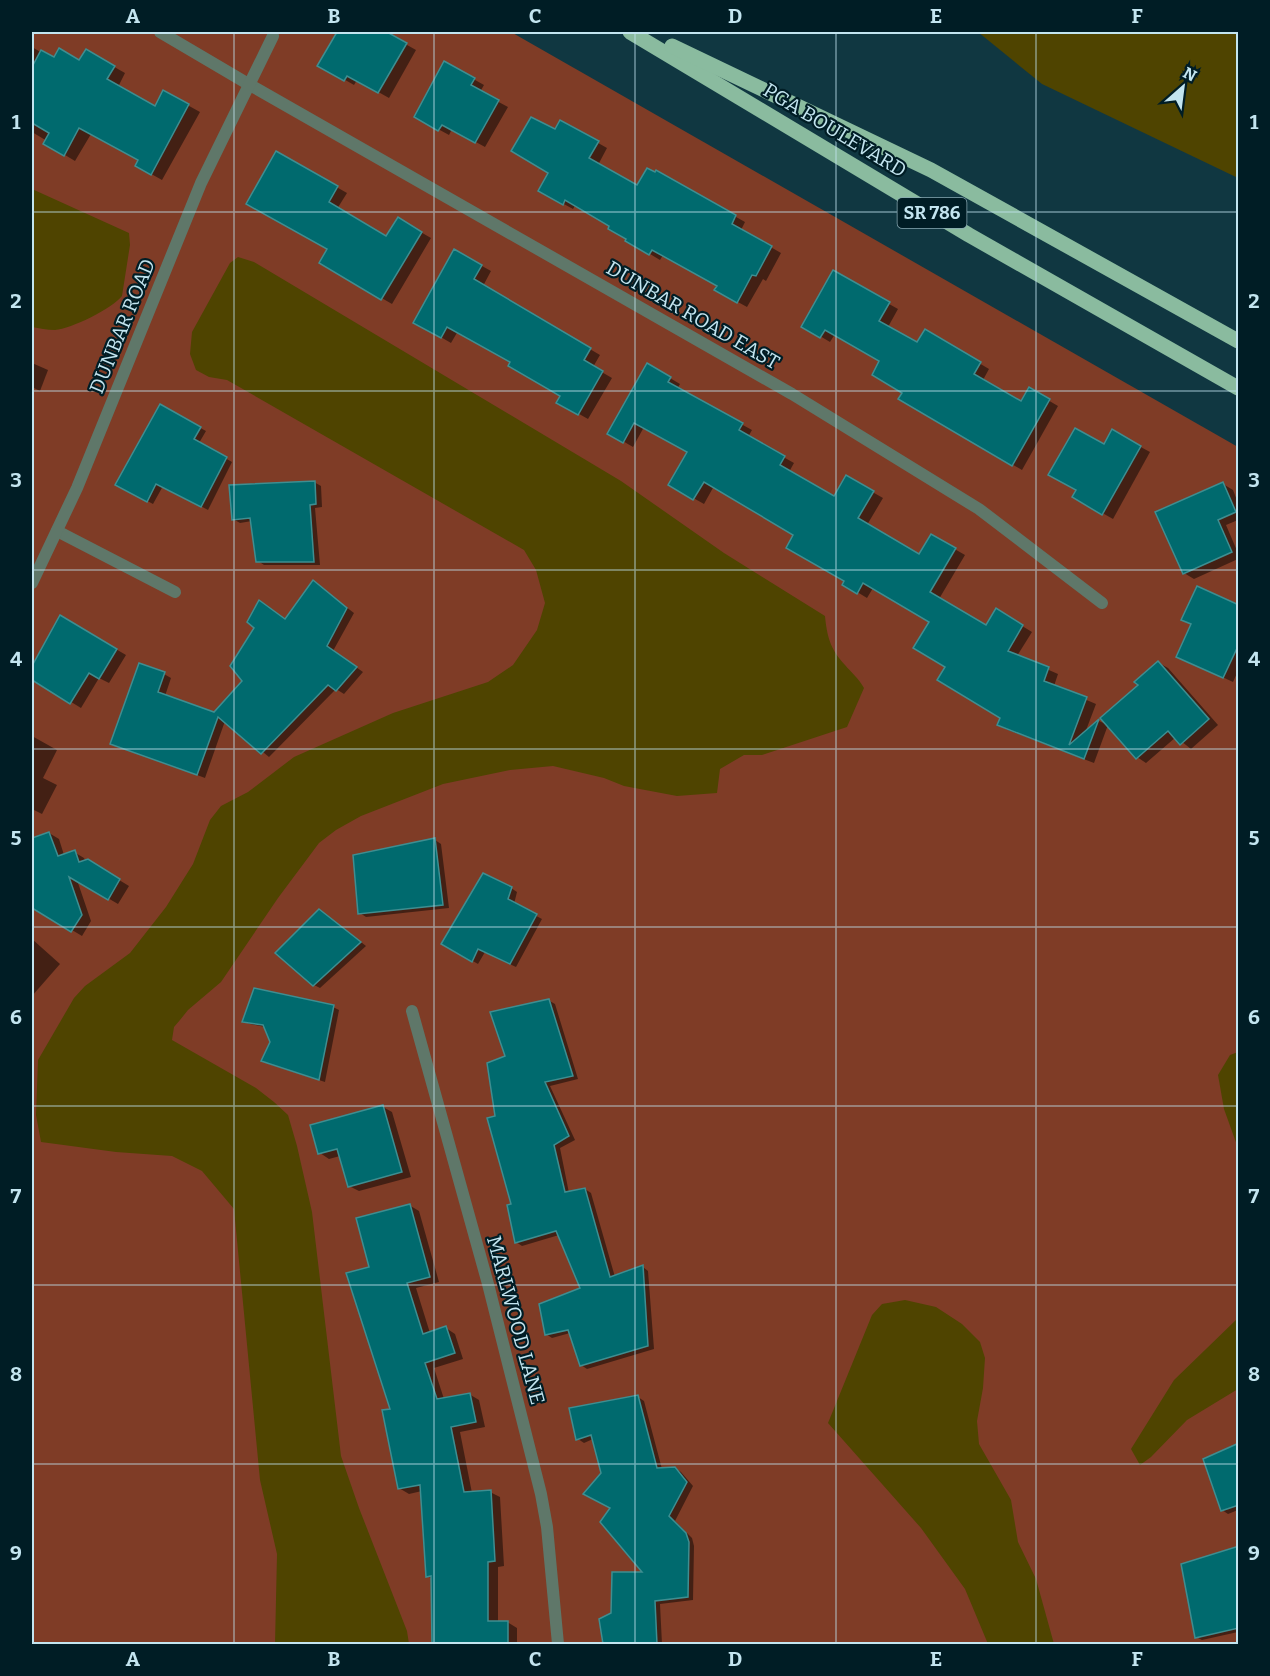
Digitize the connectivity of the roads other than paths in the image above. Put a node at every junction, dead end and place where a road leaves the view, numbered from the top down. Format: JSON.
{"nodes":[{"id":1,"x":160,"y":32,"type":"edge"},
{"id":2,"x":630,"y":32,"type":"edge"},
{"id":3,"x":640,"y":32,"type":"edge"},
{"id":4,"x":273,"y":36,"type":"dead end"},
{"id":5,"x":250,"y":85,"type":"junction"},
{"id":6,"x":1239,"y":340,"type":"edge"},
{"id":7,"x":1239,"y":388,"type":"edge"},
{"id":8,"x":57,"y":531,"type":"junction"},
{"id":9,"x":32,"y":583,"type":"edge"},
{"id":10,"x":175,"y":592,"type":"dead end"},
{"id":11,"x":1102,"y":603,"type":"dead end"},
{"id":12,"x":412,"y":1011,"type":"dead end"},
{"id":13,"x":558,"y":1644,"type":"edge"}],
"edges":[{"from":1,"to":5,"type":"street"},
{"from":2,"to":7,"type":"main road","name":"PGA BOULEVARD","number":"SR 786"},
{"from":3,"to":6,"type":"main road","name":"PGA BOULEVARD","number":"SR 786"},
{"from":4,"to":5,"type":"street","name":"DUNBAR ROAD"},
{"from":5,"to":8,"type":"street","name":"DUNBAR ROAD"},
{"from":5,"to":11,"type":"street","name":"DUNBAR ROAD EAST"},
{"from":8,"to":9,"type":"street","name":"DUNBAR ROAD"},
{"from":8,"to":10,"type":"street"},
{"from":12,"to":13,"type":"street","name":"MARLWOOD LANE"}]}
